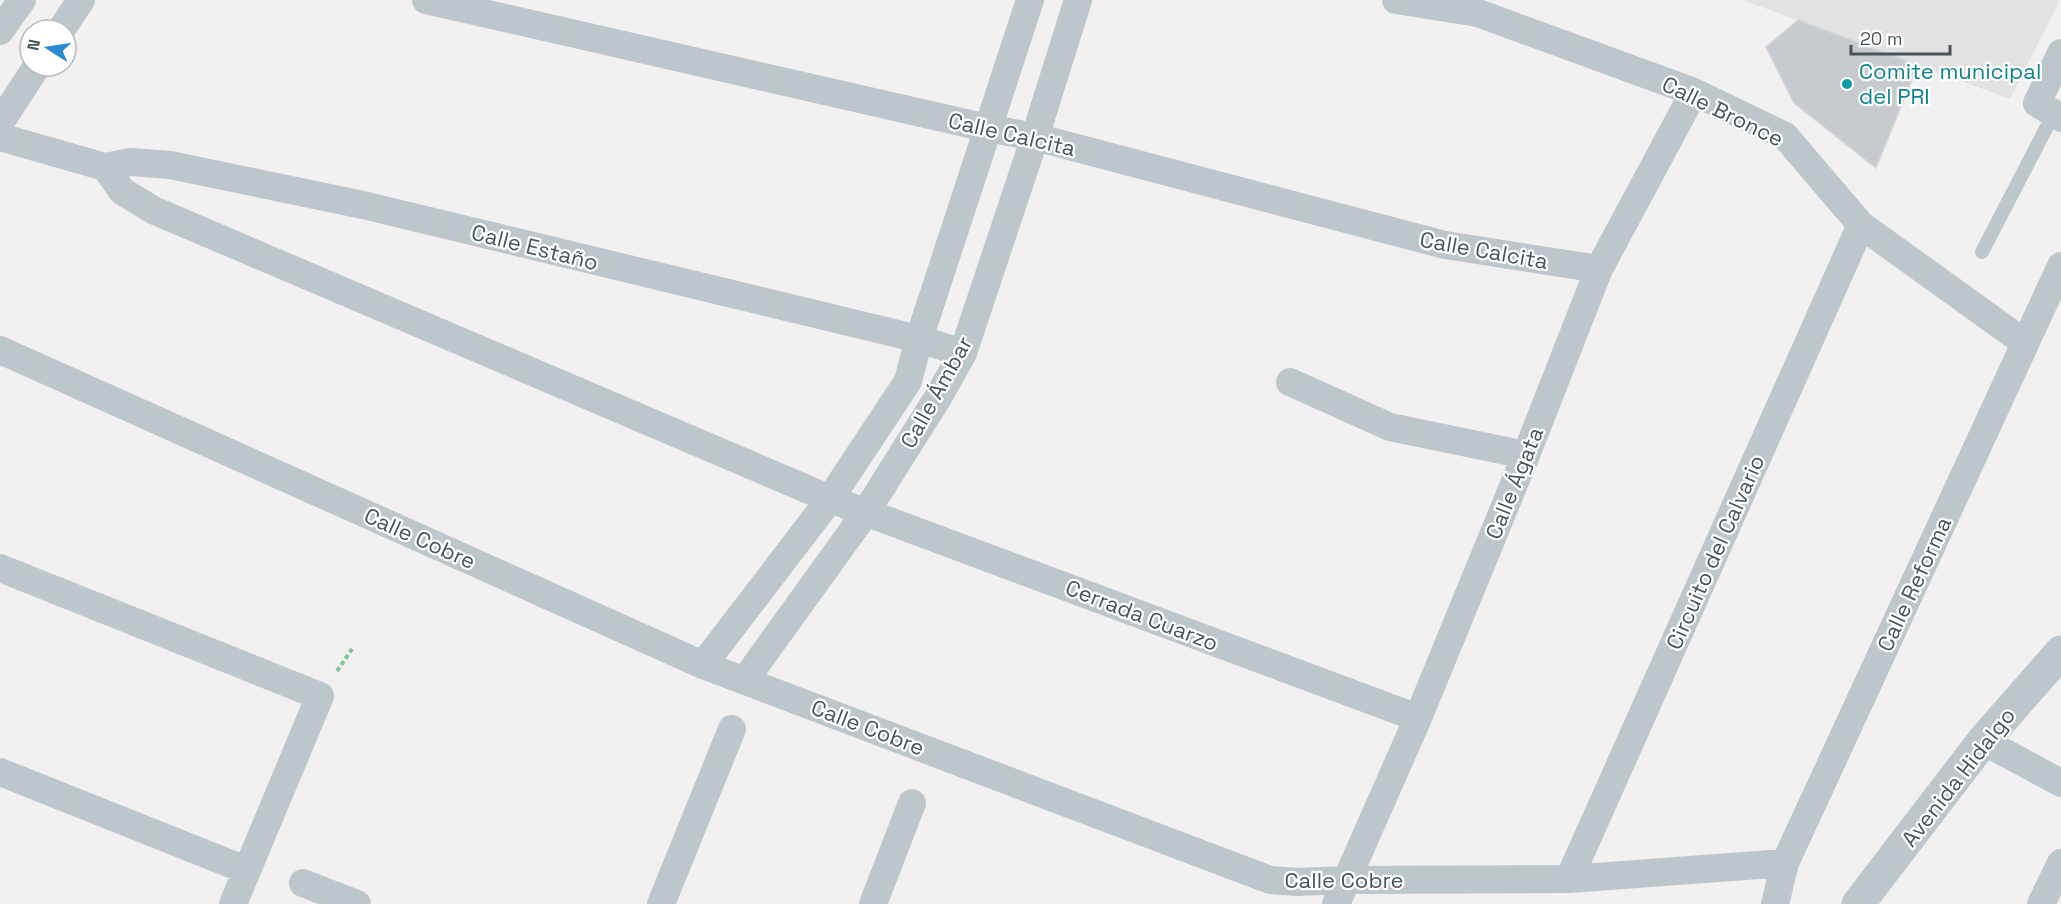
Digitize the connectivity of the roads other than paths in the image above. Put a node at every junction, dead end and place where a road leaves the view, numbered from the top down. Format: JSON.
{"nodes":[{"id":1,"x":22,"y":0,"type":"edge"},
{"id":2,"x":81,"y":0,"type":"edge"},
{"id":3,"x":426,"y":0,"type":"edge"},
{"id":4,"x":1030,"y":0,"type":"edge"},
{"id":5,"x":1078,"y":0,"type":"edge"},
{"id":6,"x":1396,"y":0,"type":"edge"},
{"id":7,"x":69,"y":18,"type":"edge"},
{"id":8,"x":0,"y":31,"type":"edge"},
{"id":9,"x":2061,"y":53,"type":"edge"},
{"id":10,"x":29,"y":78,"type":"edge"},
{"id":11,"x":1694,"y":92,"type":"junction"},
{"id":12,"x":2057,"y":116,"type":"edge"},
{"id":13,"x":0,"y":123,"type":"edge"},
{"id":14,"x":987,"y":128,"type":"junction"},
{"id":15,"x":0,"y":137,"type":"edge"},
{"id":16,"x":1035,"y":137,"type":"junction"},
{"id":17,"x":105,"y":167,"type":"junction"},
{"id":18,"x":1861,"y":225,"type":"junction"},
{"id":19,"x":1982,"y":252,"type":"dead end"},
{"id":20,"x":2061,"y":266,"type":"edge"},
{"id":21,"x":1599,"y":269,"type":"junction"},
{"id":22,"x":919,"y":339,"type":"junction"},
{"id":23,"x":2025,"y":343,"type":"junction"},
{"id":24,"x":0,"y":350,"type":"edge"},
{"id":25,"x":963,"y":353,"type":"junction"},
{"id":26,"x":1290,"y":382,"type":"dead end"},
{"id":27,"x":1526,"y":455,"type":"junction"},
{"id":28,"x":830,"y":499,"type":"junction"},
{"id":29,"x":866,"y":512,"type":"junction"},
{"id":30,"x":0,"y":568,"type":"edge"},
{"id":31,"x":2061,"y":652,"type":"edge"},
{"id":32,"x":703,"y":665,"type":"junction"},
{"id":33,"x":745,"y":680,"type":"junction"},
{"id":34,"x":1418,"y":718,"type":"junction"},
{"id":35,"x":732,"y":729,"type":"dead end"},
{"id":36,"x":1983,"y":741,"type":"junction"},
{"id":37,"x":0,"y":772,"type":"edge"},
{"id":38,"x":2061,"y":783,"type":"edge"},
{"id":39,"x":912,"y":803,"type":"dead end"},
{"id":40,"x":1785,"y":863,"type":"junction"},
{"id":41,"x":2061,"y":863,"type":"edge"},
{"id":42,"x":246,"y":870,"type":"junction"},
{"id":43,"x":1569,"y":879,"type":"junction"},
{"id":44,"x":303,"y":883,"type":"dead end"},
{"id":45,"x":1341,"y":892,"type":"edge"},
{"id":46,"x":1294,"y":893,"type":"edge"},
{"id":47,"x":233,"y":904,"type":"edge"},
{"id":48,"x":357,"y":904,"type":"edge"},
{"id":49,"x":661,"y":904,"type":"edge"},
{"id":50,"x":873,"y":904,"type":"edge"},
{"id":51,"x":1775,"y":904,"type":"edge"},
{"id":52,"x":1858,"y":904,"type":"edge"},
{"id":53,"x":2041,"y":904,"type":"edge"}],
"edges":[{"from":1,"to":8,"type":"street"},
{"from":2,"to":7,"type":"street"},
{"from":3,"to":14,"type":"street","name":"Calle Calcita"},
{"from":4,"to":14,"type":"street","name":"Calle Ámbar"},
{"from":5,"to":16,"type":"street","name":"Calle Ámbar"},
{"from":6,"to":11,"type":"street","name":"Calle Bronce"},
{"from":9,"to":12,"type":"street"},
{"from":10,"to":13,"type":"street"},
{"from":11,"to":18,"type":"street","name":"Calle Bronce"},
{"from":11,"to":21,"type":"street","name":"Calle Ágata"},
{"from":12,"to":19,"type":"lane"},
{"from":14,"to":16,"type":"street","name":"Calle Calcita"},
{"from":14,"to":22,"type":"street","name":"Calle Ámbar"},
{"from":15,"to":17,"type":"street","name":"Calle Estaño"},
{"from":16,"to":21,"type":"street","name":"Calle Calcita"},
{"from":16,"to":25,"type":"street","name":"Calle Ámbar"},
{"from":17,"to":22,"type":"street","name":"Calle Estaño"},
{"from":17,"to":28,"type":"street"},
{"from":18,"to":23,"type":"street","name":"Calle Bronce"},
{"from":18,"to":43,"type":"street","name":"Circuito del Calvario"},
{"from":20,"to":23,"type":"street","name":"Calle Reforma"},
{"from":21,"to":27,"type":"street","name":"Calle Ágata"},
{"from":22,"to":25,"type":"street","name":"Calle Estaño"},
{"from":22,"to":28,"type":"street","name":"Calle Ámbar"},
{"from":23,"to":40,"type":"street","name":"Calle Reforma"},
{"from":24,"to":32,"type":"street","name":"Calle Cobre"},
{"from":25,"to":29,"type":"street","name":"Calle Ámbar"},
{"from":26,"to":27,"type":"street"},
{"from":27,"to":34,"type":"street","name":"Calle Ágata"},
{"from":28,"to":29,"type":"street"},
{"from":28,"to":32,"type":"street","name":"Calle Ámbar"},
{"from":29,"to":33,"type":"street","name":"Calle Ámbar"},
{"from":29,"to":34,"type":"street","name":"Cerrada Cuarzo"},
{"from":30,"to":42,"type":"street"},
{"from":31,"to":36,"type":"street","name":"Avenida Hidalgo"},
{"from":32,"to":33,"type":"street","name":"Calle Cobre"},
{"from":33,"to":46,"type":"street","name":"Calle Cobre"},
{"from":34,"to":45,"type":"street","name":"Calle Ágata"},
{"from":35,"to":49,"type":"street"},
{"from":36,"to":38,"type":"street"},
{"from":36,"to":52,"type":"street","name":"Avenida Hidalgo"},
{"from":37,"to":42,"type":"street"},
{"from":39,"to":50,"type":"street"},
{"from":40,"to":43,"type":"street","name":"Calle Cobre"},
{"from":40,"to":51,"type":"street","name":"Calle Reforma"},
{"from":41,"to":53,"type":"street"},
{"from":42,"to":47,"type":"street"},
{"from":43,"to":45,"type":"street","name":"Calle Cobre"},
{"from":44,"to":48,"type":"street"},
{"from":45,"to":46,"type":"street","name":"Calle Cobre"}]}
